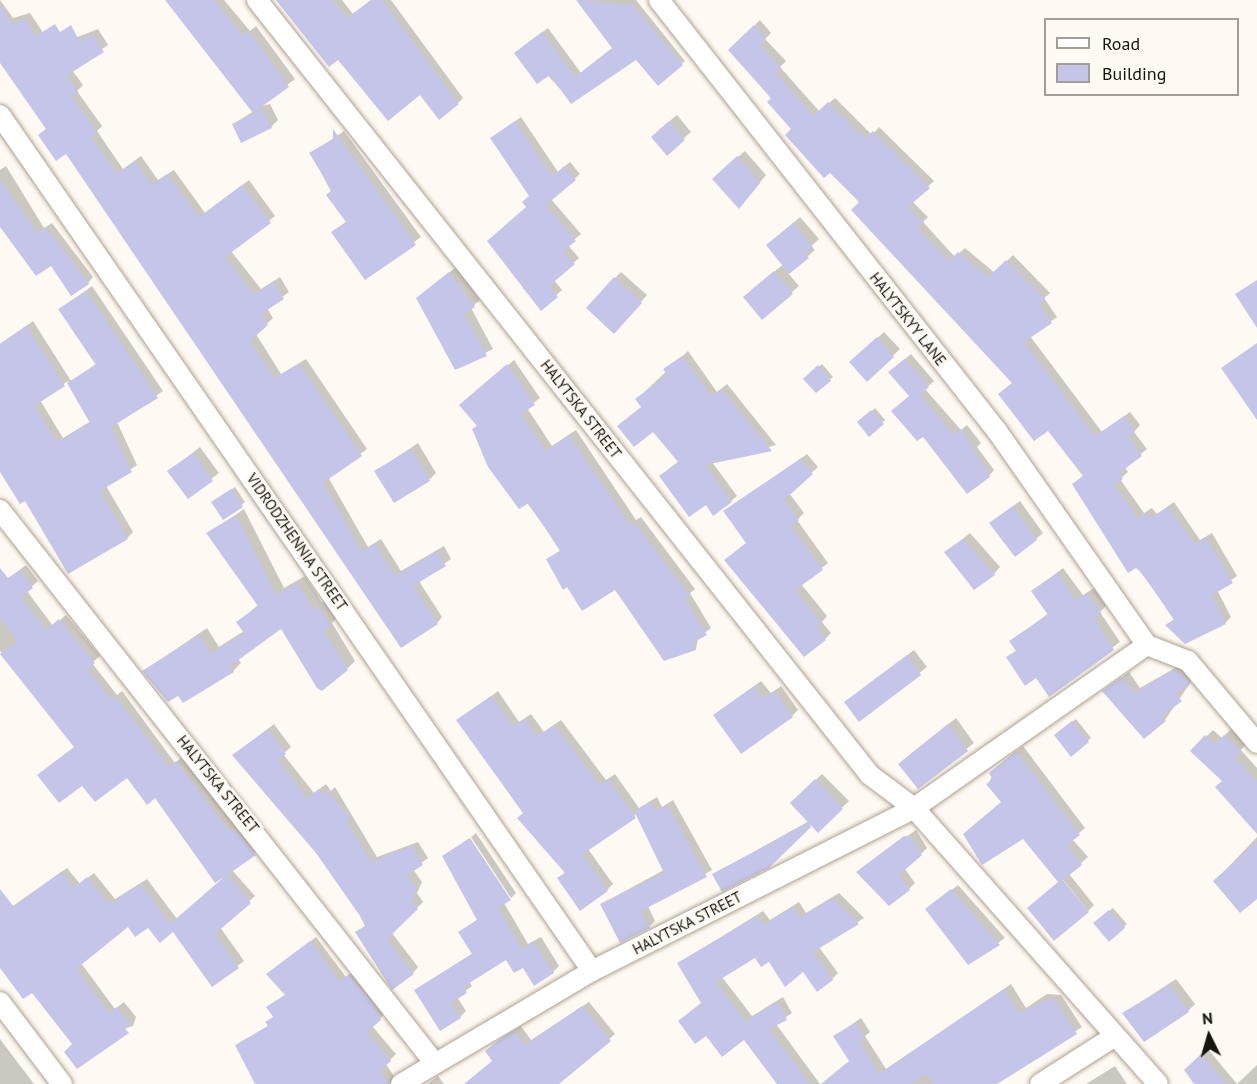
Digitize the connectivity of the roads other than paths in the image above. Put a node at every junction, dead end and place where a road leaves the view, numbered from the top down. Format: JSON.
{"nodes":[{"id":1,"x":257,"y":0,"type":"edge"},
{"id":2,"x":659,"y":0,"type":"edge"},
{"id":3,"x":0,"y":115,"type":"edge"},
{"id":4,"x":0,"y":510,"type":"edge"},
{"id":5,"x":1147,"y":645,"type":"junction"},
{"id":6,"x":1257,"y":743,"type":"edge"},
{"id":7,"x":914,"y":808,"type":"junction"},
{"id":8,"x":592,"y":971,"type":"junction"},
{"id":9,"x":0,"y":1002,"type":"edge"},
{"id":10,"x":1115,"y":1036,"type":"junction"},
{"id":11,"x":433,"y":1061,"type":"junction"},
{"id":12,"x":62,"y":1084,"type":"edge"},
{"id":13,"x":400,"y":1084,"type":"edge"},
{"id":14,"x":1040,"y":1084,"type":"edge"},
{"id":15,"x":1158,"y":1084,"type":"edge"}],
"edges":[{"from":1,"to":7,"type":"street","name":"HALYTSKA STREET"},
{"from":2,"to":5,"type":"street","name":"HALYTSKYY LANE"},
{"from":3,"to":8,"type":"street","name":"VIDRODZHENNIA STREET"},
{"from":4,"to":11,"type":"street","name":"HALYTSKA STREET"},
{"from":5,"to":6,"type":"street"},
{"from":5,"to":7,"type":"street","name":"HALYTSKA STREET"},
{"from":7,"to":8,"type":"street","name":"HALYTSKA STREET"},
{"from":7,"to":10,"type":"street","name":"HALYTSKA STREET"},
{"from":8,"to":11,"type":"street","name":"HALYTSKA STREET"},
{"from":9,"to":12,"type":"street"},
{"from":10,"to":14,"type":"street"},
{"from":10,"to":15,"type":"street","name":"HALYTSKA STREET"},
{"from":11,"to":13,"type":"street","name":"HALYTSKA STREET"}]}
